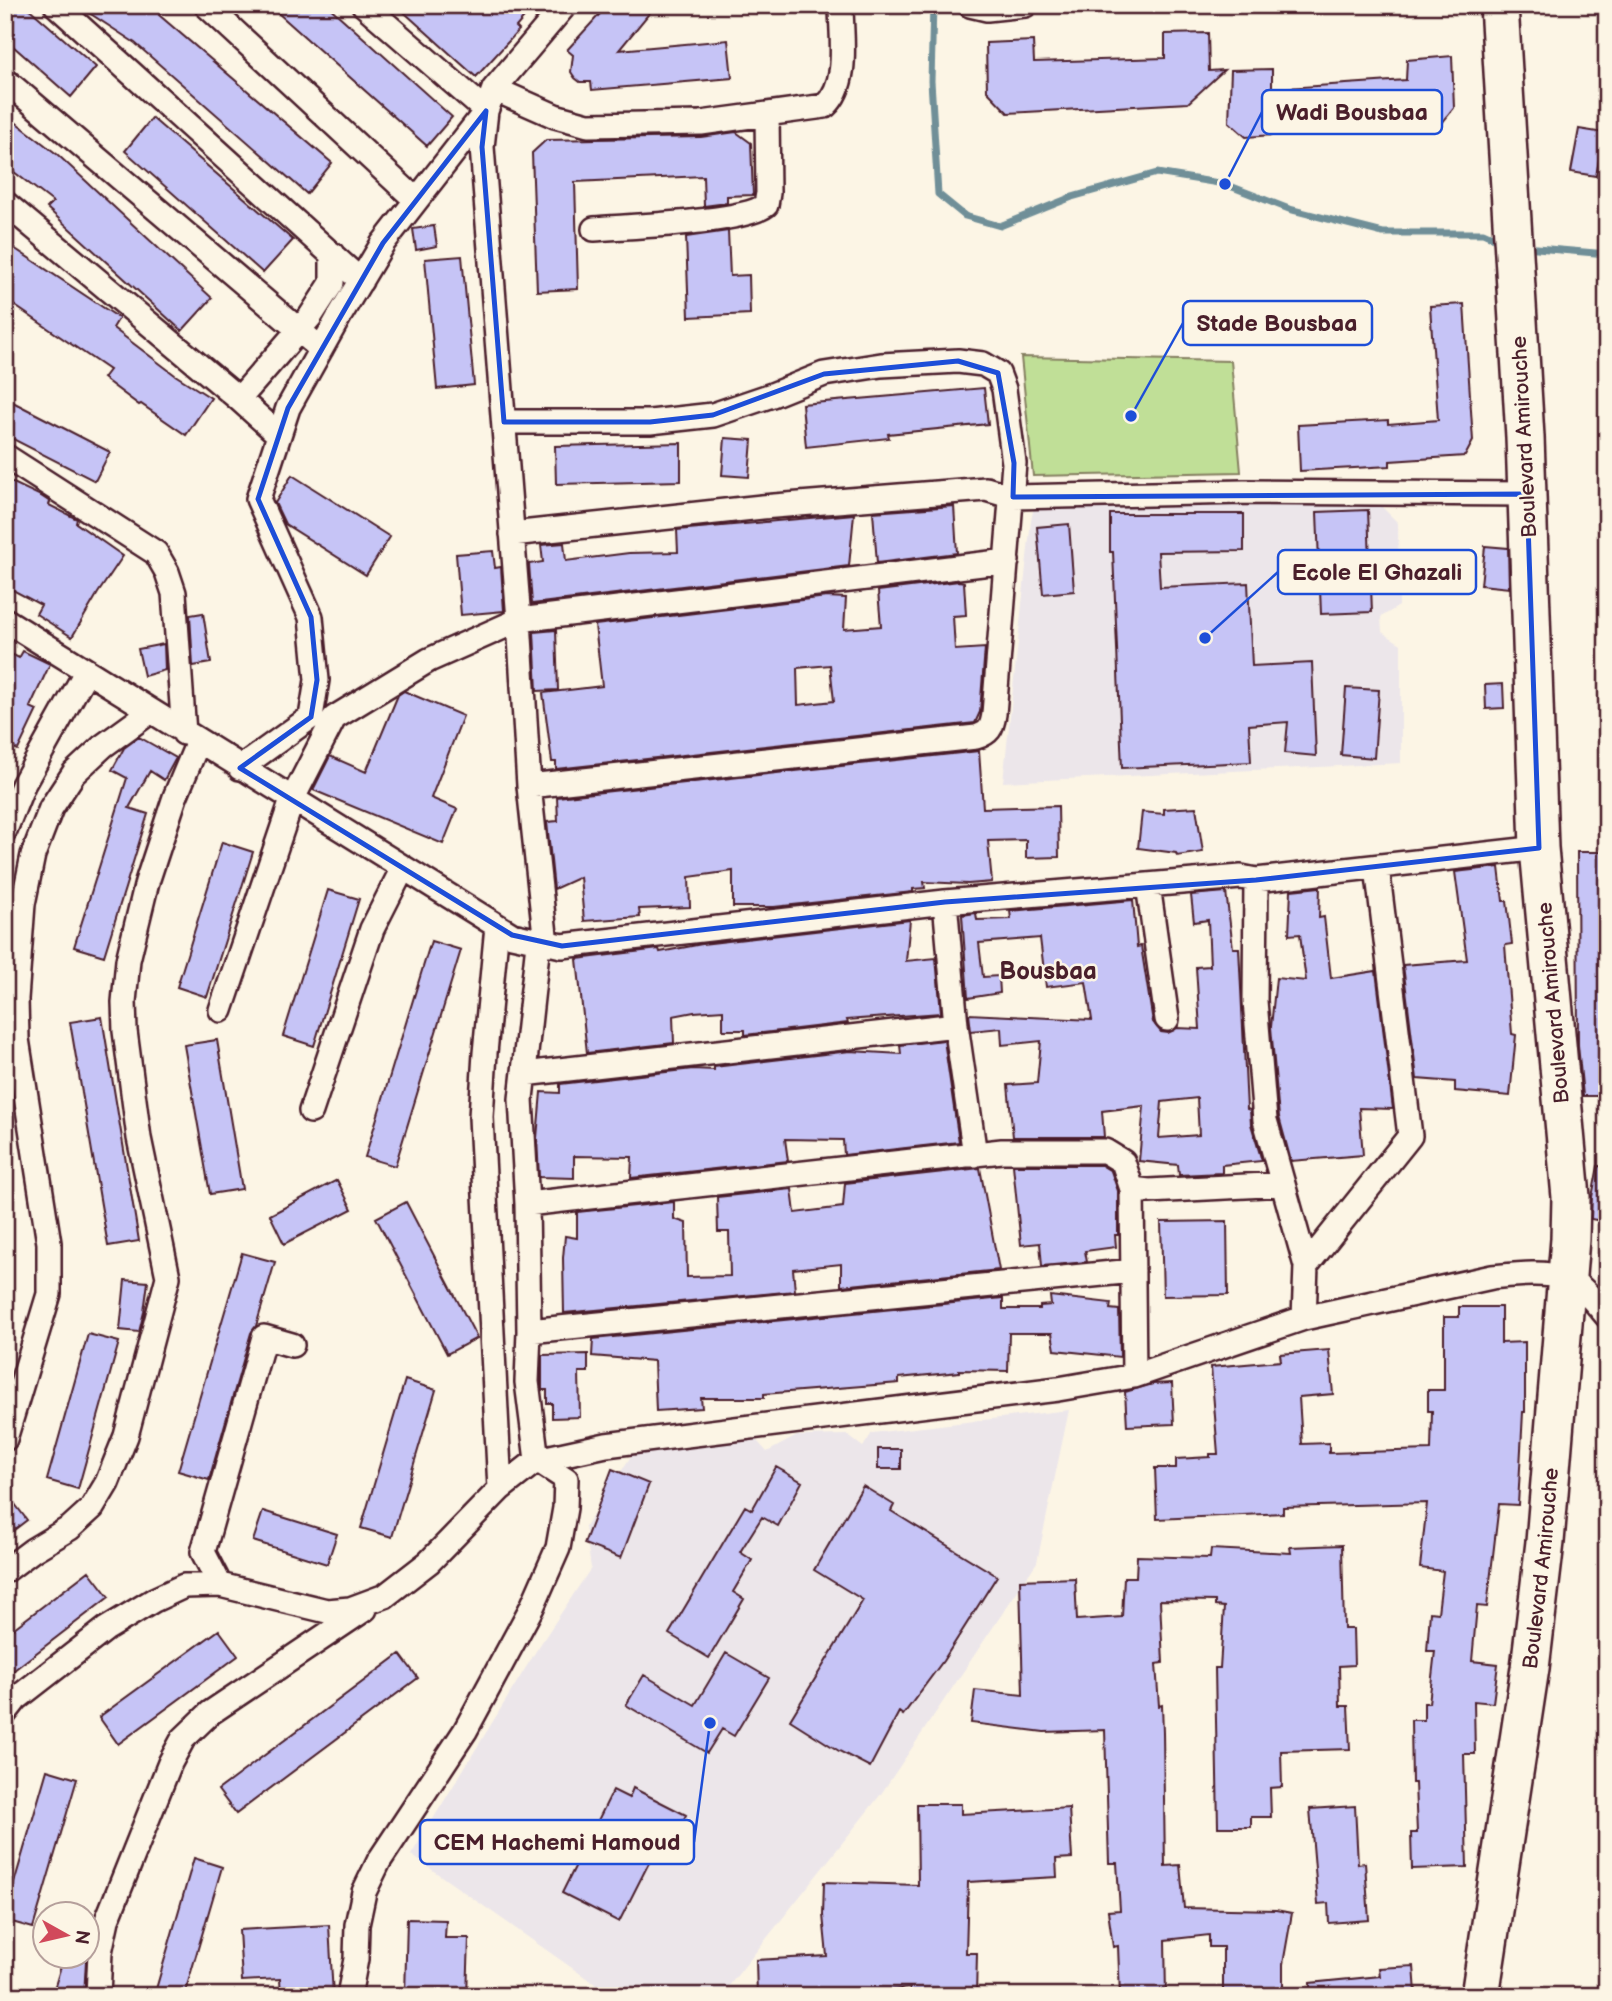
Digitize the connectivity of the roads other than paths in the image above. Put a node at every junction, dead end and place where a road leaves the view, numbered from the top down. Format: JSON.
{"nodes":[{"id":1,"x":56,"y":5,"type":"edge"},
{"id":2,"x":206,"y":5,"type":"edge"},
{"id":3,"x":364,"y":5,"type":"edge"},
{"id":4,"x":565,"y":5,"type":"edge"},
{"id":5,"x":841,"y":5,"type":"edge"},
{"id":6,"x":971,"y":5,"type":"edge"},
{"id":7,"x":1025,"y":5,"type":"edge"},
{"id":8,"x":1499,"y":5,"type":"edge"},
{"id":9,"x":5,"y":80,"type":"edge"},
{"id":10,"x":494,"y":89,"type":"junction"},
{"id":11,"x":486,"y":111,"type":"junction"},
{"id":12,"x":767,"y":114,"type":"junction"},
{"id":13,"x":416,"y":200,"type":"junction"},
{"id":14,"x":5,"y":203,"type":"edge"},
{"id":15,"x":594,"y":229,"type":"dead end"},
{"id":16,"x":332,"y":254,"type":"junction"},
{"id":17,"x":361,"y":281,"type":"junction"},
{"id":18,"x":300,"y":330,"type":"junction"},
{"id":19,"x":321,"y":349,"type":"junction"},
{"id":20,"x":239,"y":399,"type":"junction"},
{"id":21,"x":504,"y":422,"type":"junction"},
{"id":22,"x":279,"y":435,"type":"junction"},
{"id":23,"x":5,"y":456,"type":"edge"},
{"id":24,"x":1527,"y":494,"type":"junction"},
{"id":25,"x":1013,"y":497,"type":"junction"},
{"id":26,"x":512,"y":534,"type":"junction"},
{"id":27,"x":1007,"y":561,"type":"junction"},
{"id":28,"x":519,"y":620,"type":"junction"},
{"id":29,"x":5,"y":621,"type":"edge"},
{"id":30,"x":86,"y":672,"type":"junction"},
{"id":31,"x":150,"y":712,"type":"junction"},
{"id":32,"x":191,"y":737,"type":"junction"},
{"id":33,"x":240,"y":768,"type":"junction"},
{"id":34,"x":14,"y":779,"type":"edge"},
{"id":35,"x":529,"y":786,"type":"junction"},
{"id":36,"x":292,"y":800,"type":"junction"},
{"id":37,"x":5,"y":830,"type":"edge"},
{"id":38,"x":1539,"y":848,"type":"junction"},
{"id":39,"x":1377,"y":867,"type":"junction"},
{"id":40,"x":403,"y":868,"type":"junction"},
{"id":41,"x":1256,"y":880,"type":"junction"},
{"id":42,"x":1148,"y":885,"type":"junction"},
{"id":43,"x":946,"y":902,"type":"junction"},
{"id":44,"x":497,"y":926,"type":"junction"},
{"id":45,"x":542,"y":943,"type":"junction"},
{"id":46,"x":221,"y":1010,"type":"dead end"},
{"id":47,"x":1167,"y":1019,"type":"dead end"},
{"id":48,"x":956,"y":1025,"type":"junction"},
{"id":49,"x":524,"y":1074,"type":"junction"},
{"id":50,"x":311,"y":1111,"type":"dead end"},
{"id":51,"x":975,"y":1155,"type":"junction"},
{"id":52,"x":1283,"y":1184,"type":"junction"},
{"id":53,"x":1132,"y":1189,"type":"junction"},
{"id":54,"x":527,"y":1203,"type":"junction"},
{"id":55,"x":1306,"y":1266,"type":"junction"},
{"id":56,"x":1133,"y":1271,"type":"junction"},
{"id":57,"x":1567,"y":1278,"type":"junction"},
{"id":58,"x":1607,"y":1315,"type":"edge"},
{"id":59,"x":1304,"y":1318,"type":"junction"},
{"id":60,"x":529,"y":1331,"type":"junction"},
{"id":61,"x":292,"y":1345,"type":"dead end"},
{"id":62,"x":1134,"y":1377,"type":"junction"},
{"id":63,"x":5,"y":1439,"type":"edge"},
{"id":64,"x":537,"y":1460,"type":"junction"},
{"id":65,"x":500,"y":1489,"type":"junction"},
{"id":66,"x":5,"y":1571,"type":"edge"},
{"id":67,"x":220,"y":1585,"type":"junction"},
{"id":68,"x":385,"y":1596,"type":"junction"},
{"id":69,"x":5,"y":1713,"type":"edge"},
{"id":70,"x":98,"y":1996,"type":"edge"},
{"id":71,"x":349,"y":1996,"type":"edge"},
{"id":72,"x":1480,"y":1996,"type":"edge"}],
"edges":[{"from":1,"to":16,"type":"street"},
{"from":2,"to":13,"type":"street"},
{"from":3,"to":11,"type":"street"},
{"from":4,"to":10,"type":"street"},
{"from":5,"to":12,"type":"street"},
{"from":6,"to":7,"type":"street"},
{"from":8,"to":24,"type":"main road","name":"Boulevard Amirouche"},
{"from":9,"to":18,"type":"street"},
{"from":10,"to":11,"type":"street"},
{"from":10,"to":12,"type":"street"},
{"from":11,"to":13,"type":"street"},
{"from":11,"to":21,"type":"street"},
{"from":12,"to":15,"type":"street"},
{"from":13,"to":17,"type":"street"},
{"from":14,"to":20,"type":"street"},
{"from":16,"to":17,"type":"street"},
{"from":16,"to":18,"type":"street"},
{"from":17,"to":19,"type":"street"},
{"from":18,"to":19,"type":"street"},
{"from":18,"to":20,"type":"street"},
{"from":19,"to":22,"type":"street"},
{"from":20,"to":22,"type":"street"},
{"from":21,"to":25,"type":"street"},
{"from":21,"to":26,"type":"street"},
{"from":22,"to":33,"type":"street"},
{"from":23,"to":32,"type":"street"},
{"from":24,"to":25,"type":"street"},
{"from":24,"to":38,"type":"main road","name":"Boulevard Amirouche"},
{"from":25,"to":26,"type":"street"},
{"from":25,"to":27,"type":"street"},
{"from":26,"to":28,"type":"street"},
{"from":27,"to":28,"type":"street"},
{"from":27,"to":35,"type":"street"},
{"from":28,"to":35,"type":"street"},
{"from":28,"to":36,"type":"street"},
{"from":29,"to":30,"type":"street"},
{"from":30,"to":31,"type":"street"},
{"from":30,"to":34,"type":"street"},
{"from":31,"to":32,"type":"street"},
{"from":31,"to":63,"type":"street"},
{"from":32,"to":33,"type":"street"},
{"from":32,"to":66,"type":"street"},
{"from":33,"to":36,"type":"street"},
{"from":34,"to":37,"type":"street"},
{"from":35,"to":45,"type":"street"},
{"from":36,"to":40,"type":"street"},
{"from":36,"to":46,"type":"street"},
{"from":38,"to":39,"type":"street"},
{"from":38,"to":57,"type":"main road","name":"Boulevard Amirouche"},
{"from":39,"to":41,"type":"street"},
{"from":39,"to":55,"type":"street"},
{"from":40,"to":44,"type":"street"},
{"from":40,"to":50,"type":"street"},
{"from":41,"to":42,"type":"street"},
{"from":41,"to":52,"type":"street"},
{"from":42,"to":43,"type":"street"},
{"from":42,"to":47,"type":"street"},
{"from":43,"to":45,"type":"street"},
{"from":43,"to":48,"type":"street"},
{"from":44,"to":45,"type":"street"},
{"from":44,"to":65,"type":"street"},
{"from":45,"to":49,"type":"street"},
{"from":48,"to":49,"type":"street"},
{"from":48,"to":51,"type":"street"},
{"from":49,"to":54,"type":"street"},
{"from":51,"to":53,"type":"street"},
{"from":51,"to":54,"type":"street"},
{"from":52,"to":53,"type":"street"},
{"from":52,"to":55,"type":"street"},
{"from":53,"to":56,"type":"street"},
{"from":54,"to":60,"type":"street"},
{"from":55,"to":59,"type":"street"},
{"from":56,"to":60,"type":"street"},
{"from":56,"to":62,"type":"street"},
{"from":57,"to":58,"type":"street"},
{"from":57,"to":59,"type":"street"},
{"from":57,"to":72,"type":"main road","name":"Boulevard Amirouche"},
{"from":59,"to":62,"type":"street"},
{"from":60,"to":64,"type":"street"},
{"from":61,"to":67,"type":"street"},
{"from":62,"to":64,"type":"street"},
{"from":64,"to":65,"type":"street"},
{"from":64,"to":71,"type":"street"},
{"from":65,"to":68,"type":"street"},
{"from":67,"to":68,"type":"street"},
{"from":67,"to":69,"type":"street"},
{"from":68,"to":70,"type":"street"}]}
